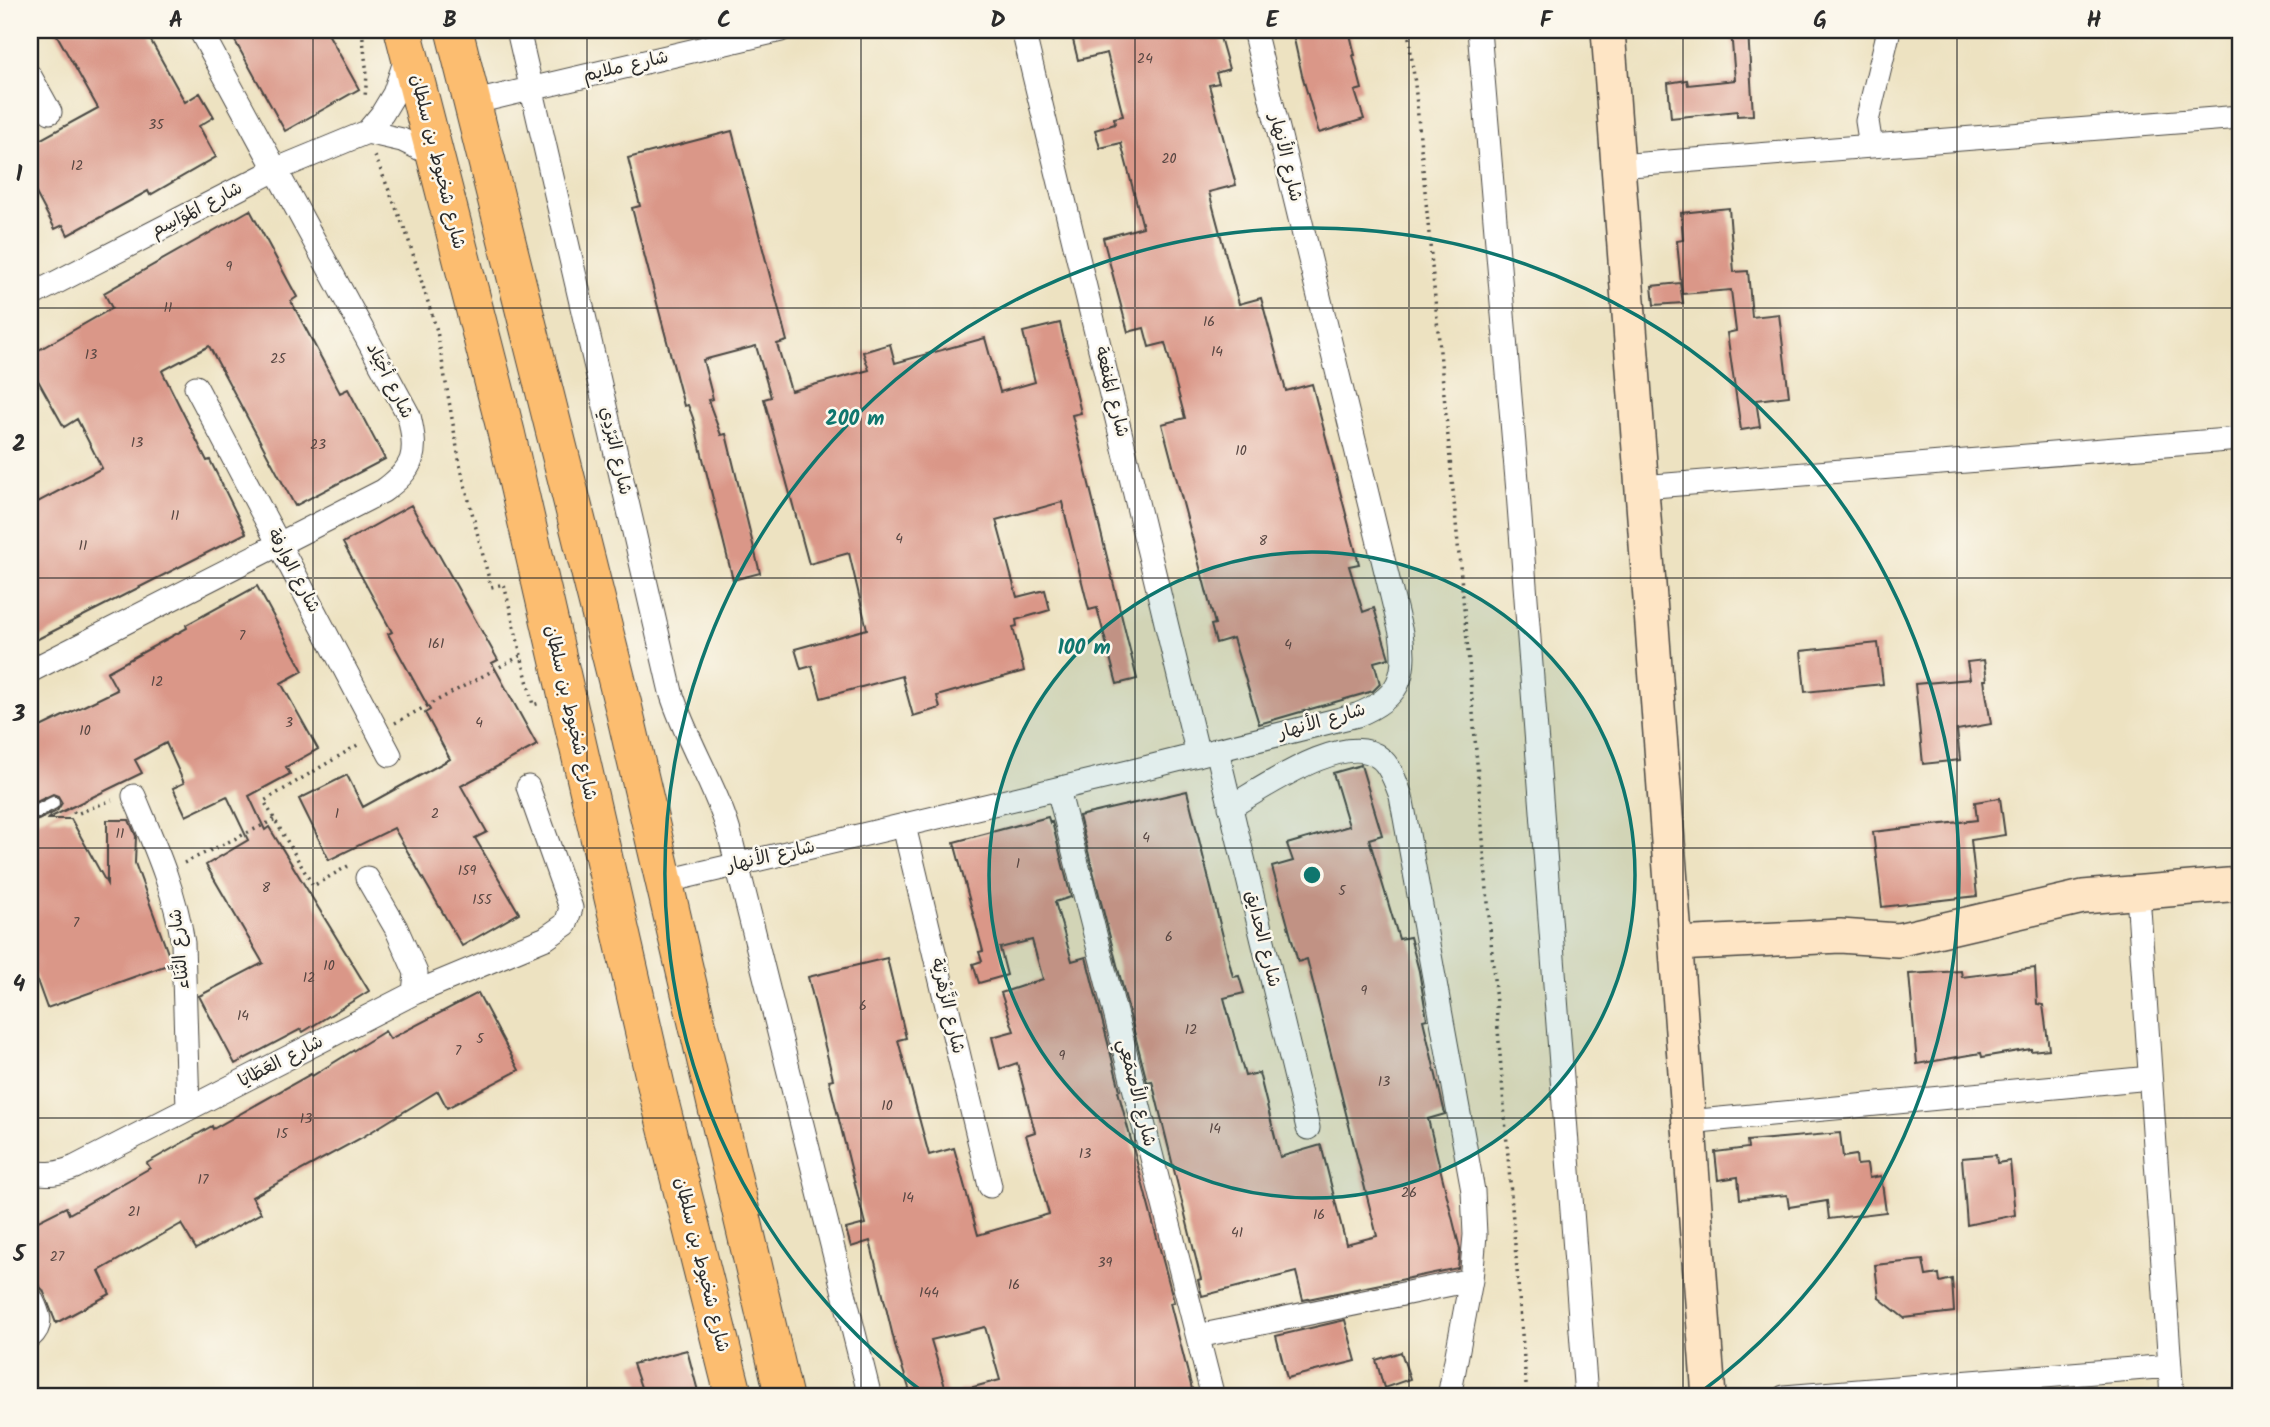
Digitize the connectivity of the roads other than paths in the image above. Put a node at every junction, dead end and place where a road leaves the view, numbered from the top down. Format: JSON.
{"nodes":[{"id":1,"x":200,"y":30,"type":"edge"},
{"id":2,"x":454,"y":30,"type":"edge"},
{"id":3,"x":518,"y":30,"type":"edge"},
{"id":4,"x":781,"y":30,"type":"edge"},
{"id":5,"x":1023,"y":30,"type":"edge"},
{"id":6,"x":1254,"y":30,"type":"edge"},
{"id":7,"x":1479,"y":30,"type":"edge"},
{"id":8,"x":1608,"y":30,"type":"edge"},
{"id":9,"x":1889,"y":30,"type":"edge"},
{"id":10,"x":406,"y":39,"type":"edge"},
{"id":11,"x":30,"y":76,"type":"edge"},
{"id":12,"x":531,"y":90,"type":"junction"},
{"id":13,"x":471,"y":103,"type":"junction"},
{"id":14,"x":50,"y":112,"type":"dead end"},
{"id":15,"x":2240,"y":117,"type":"edge"},
{"id":16,"x":367,"y":132,"type":"junction"},
{"id":17,"x":1871,"y":146,"type":"junction"},
{"id":18,"x":435,"y":156,"type":"junction"},
{"id":19,"x":1618,"y":166,"type":"junction"},
{"id":20,"x":275,"y":170,"type":"junction"},
{"id":21,"x":30,"y":296,"type":"edge"},
{"id":22,"x":197,"y":387,"type":"dead end"},
{"id":23,"x":2240,"y":439,"type":"edge"},
{"id":24,"x":1642,"y":487,"type":"junction"},
{"id":25,"x":280,"y":546,"type":"junction"},
{"id":26,"x":30,"y":671,"type":"edge"},
{"id":27,"x":1208,"y":753,"type":"junction"},
{"id":28,"x":390,"y":755,"type":"dead end"},
{"id":29,"x":528,"y":787,"type":"dead end"},
{"id":30,"x":1058,"y":789,"type":"junction"},
{"id":31,"x":134,"y":796,"type":"road end"},
{"id":32,"x":53,"y":803,"type":"road end"},
{"id":33,"x":1230,"y":807,"type":"junction"},
{"id":34,"x":30,"y":815,"type":"edge"},
{"id":35,"x":904,"y":825,"type":"junction"},
{"id":36,"x":737,"y":864,"type":"junction"},
{"id":37,"x":367,"y":877,"type":"road end"},
{"id":38,"x":663,"y":882,"type":"junction"},
{"id":39,"x":2240,"y":884,"type":"edge"},
{"id":40,"x":2138,"y":894,"type":"junction"},
{"id":41,"x":1676,"y":944,"type":"junction"},
{"id":42,"x":414,"y":993,"type":"junction"},
{"id":43,"x":2150,"y":1078,"type":"junction"},
{"id":44,"x":188,"y":1109,"type":"junction"},
{"id":45,"x":1688,"y":1122,"type":"junction"},
{"id":46,"x":1308,"y":1128,"type":"dead end"},
{"id":47,"x":30,"y":1172,"type":"edge"},
{"id":48,"x":990,"y":1186,"type":"dead end"},
{"id":49,"x":1471,"y":1280,"type":"junction"},
{"id":50,"x":30,"y":1296,"type":"edge"},
{"id":51,"x":1198,"y":1336,"type":"junction"},
{"id":52,"x":30,"y":1337,"type":"edge"},
{"id":53,"x":2170,"y":1366,"type":"junction"},
{"id":54,"x":734,"y":1397,"type":"edge"},
{"id":55,"x":784,"y":1397,"type":"edge"},
{"id":56,"x":870,"y":1397,"type":"edge"},
{"id":57,"x":1213,"y":1397,"type":"edge"},
{"id":58,"x":1449,"y":1397,"type":"edge"},
{"id":59,"x":1586,"y":1397,"type":"edge"},
{"id":60,"x":1709,"y":1397,"type":"edge"},
{"id":61,"x":1784,"y":1397,"type":"edge"},
{"id":62,"x":2172,"y":1397,"type":"edge"}],
"edges":[{"from":1,"to":20,"type":"street","name":"شارع أجْيَاد"},
{"from":2,"to":13,"type":"main road"},
{"from":3,"to":12,"type":"street","name":"شارع البَرْدِي"},
{"from":4,"to":12,"type":"street","name":"شارع ملايم"},
{"from":5,"to":27,"type":"street","name":"شارع المَنفعة"},
{"from":6,"to":27,"type":"street","name":"شارع الأنهار"},
{"from":7,"to":59,"type":"street"},
{"from":8,"to":19,"type":"street"},
{"from":9,"to":17,"type":"street"},
{"from":10,"to":16,"type":"street"},
{"from":10,"to":18,"type":"main road","name":"شارع شخبوط بن سلطان"},
{"from":11,"to":14,"type":"street"},
{"from":12,"to":13,"type":"street","name":"شارع ملايم"},
{"from":12,"to":36,"type":"street","name":"شارع البَرْدِي"},
{"from":13,"to":38,"type":"main road"},
{"from":15,"to":17,"type":"street"},
{"from":16,"to":18,"type":"street"},
{"from":16,"to":20,"type":"street","name":"شارع المَوَاسِم"},
{"from":17,"to":19,"type":"street"},
{"from":18,"to":54,"type":"main road","name":"شارع شخبوط بن سلطان"},
{"from":19,"to":24,"type":"street"},
{"from":20,"to":21,"type":"street","name":"شارع المَوَاسِم"},
{"from":20,"to":25,"type":"street","name":"شارع أجْيَاد"},
{"from":22,"to":25,"type":"street","name":"شارع الوارفة"},
{"from":23,"to":24,"type":"street"},
{"from":24,"to":41,"type":"street"},
{"from":25,"to":26,"type":"street","name":"شارع أجْيَاد"},
{"from":25,"to":28,"type":"street","name":"شارع الوارفة"},
{"from":27,"to":30,"type":"street","name":"شارع الأنهار"},
{"from":27,"to":33,"type":"street","name":"شارع الحدايق"},
{"from":29,"to":42,"type":"street","name":"شارع العَطَايَا"},
{"from":30,"to":35,"type":"street","name":"شارع الأنهار"},
{"from":30,"to":51,"type":"street","name":"شارع الأصمَعِي"},
{"from":31,"to":44,"type":"street","name":"شارع الثَّنَاء"},
{"from":32,"to":34,"type":"lane"},
{"from":33,"to":46,"type":"street","name":"شارع الحدايق"},
{"from":33,"to":49,"type":"street"},
{"from":35,"to":36,"type":"street","name":"شارع الأنهار"},
{"from":35,"to":48,"type":"street","name":"شارع الزَّهْريّة"},
{"from":36,"to":38,"type":"street","name":"شارع الأنهار"},
{"from":36,"to":56,"type":"street","name":"شارع البَرْدِي"},
{"from":37,"to":42,"type":"street"},
{"from":38,"to":55,"type":"main road"},
{"from":39,"to":40,"type":"street"},
{"from":40,"to":41,"type":"street"},
{"from":40,"to":43,"type":"street"},
{"from":41,"to":45,"type":"street"},
{"from":42,"to":44,"type":"street","name":"شارع العَطَايَا"},
{"from":43,"to":45,"type":"street"},
{"from":43,"to":53,"type":"street"},
{"from":44,"to":47,"type":"street","name":"شارع العَطَايَا"},
{"from":45,"to":60,"type":"street"},
{"from":49,"to":51,"type":"street"},
{"from":49,"to":58,"type":"street"},
{"from":50,"to":52,"type":"street"},
{"from":51,"to":57,"type":"street","name":"شارع الأصمَعِي"},
{"from":53,"to":61,"type":"street"},
{"from":53,"to":62,"type":"street"}]}
